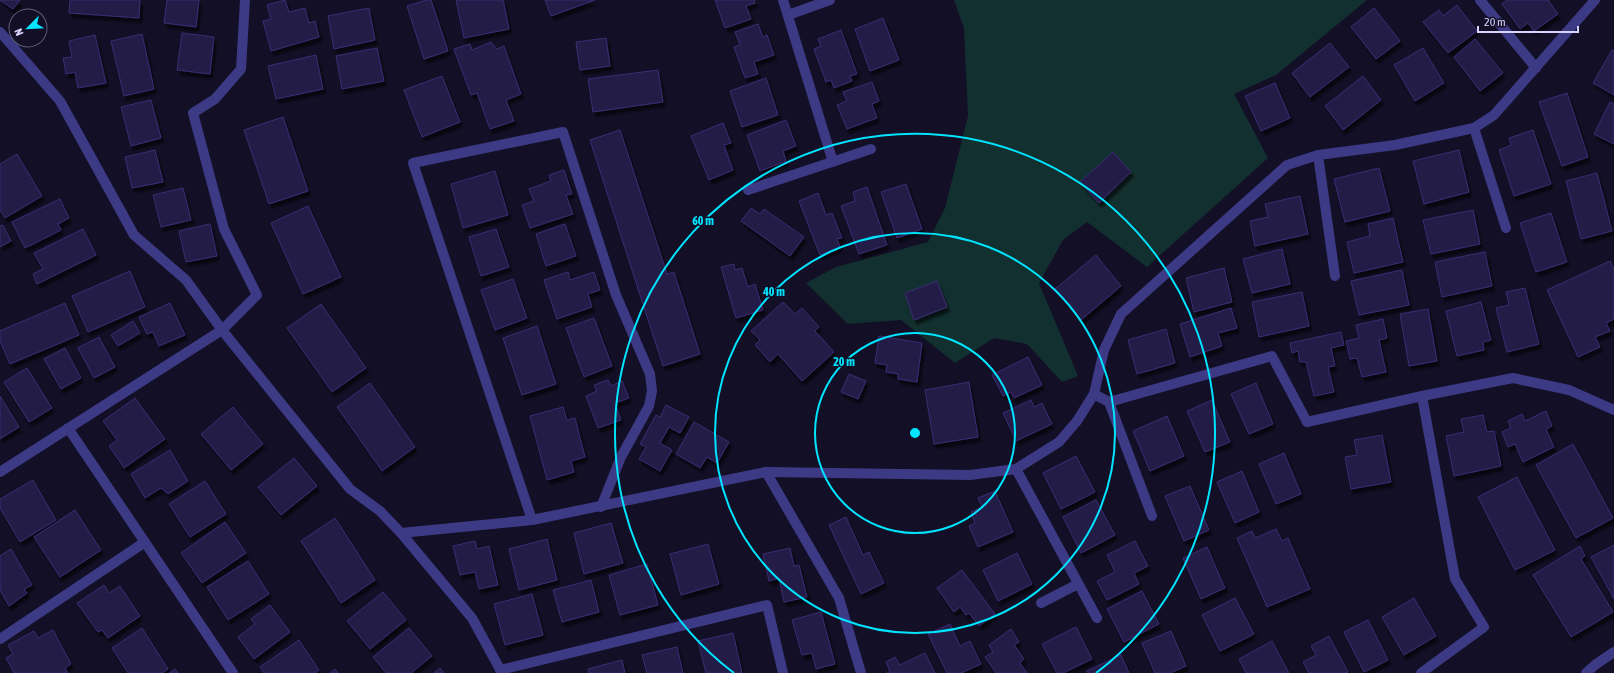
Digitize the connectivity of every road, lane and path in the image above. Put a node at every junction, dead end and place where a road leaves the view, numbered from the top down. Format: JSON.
{"nodes":[{"id":1,"x":245,"y":0,"type":"edge"},
{"id":2,"x":783,"y":0,"type":"edge"},
{"id":3,"x":830,"y":0,"type":"edge"},
{"id":4,"x":1480,"y":0,"type":"edge"},
{"id":5,"x":1595,"y":0,"type":"edge"},
{"id":6,"x":788,"y":15,"type":"junction"},
{"id":7,"x":0,"y":32,"type":"edge"},
{"id":8,"x":1536,"y":68,"type":"junction"},
{"id":9,"x":1474,"y":128,"type":"junction"},
{"id":10,"x":871,"y":149,"type":"dead end"},
{"id":11,"x":1318,"y":155,"type":"junction"},
{"id":12,"x":833,"y":162,"type":"junction"},
{"id":13,"x":748,"y":190,"type":"dead end"},
{"id":14,"x":1506,"y":228,"type":"dead end"},
{"id":15,"x":1335,"y":276,"type":"dead end"},
{"id":16,"x":222,"y":330,"type":"junction"},
{"id":17,"x":1094,"y":394,"type":"junction"},
{"id":18,"x":1422,"y":396,"type":"junction"},
{"id":19,"x":1109,"y":402,"type":"junction"},
{"id":20,"x":1614,"y":410,"type":"edge"},
{"id":21,"x":68,"y":428,"type":"junction"},
{"id":22,"x":1016,"y":469,"type":"junction"},
{"id":23,"x":0,"y":472,"type":"edge"},
{"id":24,"x":766,"y":472,"type":"junction"},
{"id":25,"x":601,"y":507,"type":"junction"},
{"id":26,"x":1152,"y":516,"type":"dead end"},
{"id":27,"x":532,"y":520,"type":"junction"},
{"id":28,"x":401,"y":533,"type":"junction"},
{"id":29,"x":145,"y":542,"type":"junction"},
{"id":30,"x":1078,"y":584,"type":"junction"},
{"id":31,"x":1041,"y":603,"type":"dead end"},
{"id":32,"x":1097,"y":618,"type":"dead end"},
{"id":33,"x":0,"y":639,"type":"edge"},
{"id":34,"x":1614,"y":652,"type":"edge"},
{"id":35,"x":501,"y":671,"type":"edge"},
{"id":36,"x":233,"y":673,"type":"edge"},
{"id":37,"x":783,"y":673,"type":"edge"},
{"id":38,"x":861,"y":673,"type":"edge"},
{"id":39,"x":1421,"y":673,"type":"edge"},
{"id":40,"x":1586,"y":673,"type":"edge"}],
"edges":[{"from":1,"to":16,"type":"street"},
{"from":2,"to":6,"type":"street"},
{"from":3,"to":6,"type":"street"},
{"from":4,"to":8,"type":"street"},
{"from":5,"to":8,"type":"street"},
{"from":6,"to":12,"type":"street"},
{"from":7,"to":16,"type":"street"},
{"from":8,"to":9,"type":"street"},
{"from":9,"to":11,"type":"street"},
{"from":9,"to":14,"type":"street"},
{"from":10,"to":12,"type":"street"},
{"from":11,"to":15,"type":"street"},
{"from":11,"to":17,"type":"street"},
{"from":12,"to":13,"type":"street"},
{"from":16,"to":21,"type":"street"},
{"from":16,"to":28,"type":"street"},
{"from":17,"to":19,"type":"street"},
{"from":17,"to":22,"type":"street"},
{"from":18,"to":19,"type":"street"},
{"from":18,"to":20,"type":"street"},
{"from":18,"to":39,"type":"street"},
{"from":19,"to":26,"type":"street"},
{"from":21,"to":23,"type":"street"},
{"from":21,"to":29,"type":"street"},
{"from":22,"to":24,"type":"street"},
{"from":22,"to":30,"type":"street"},
{"from":24,"to":25,"type":"street"},
{"from":24,"to":38,"type":"street"},
{"from":25,"to":27,"type":"street"},
{"from":25,"to":27,"type":"street"},
{"from":27,"to":28,"type":"street"},
{"from":28,"to":35,"type":"street"},
{"from":29,"to":33,"type":"street"},
{"from":29,"to":36,"type":"street"},
{"from":30,"to":31,"type":"street"},
{"from":30,"to":32,"type":"street"},
{"from":34,"to":40,"type":"street"},
{"from":35,"to":37,"type":"street"}]}
